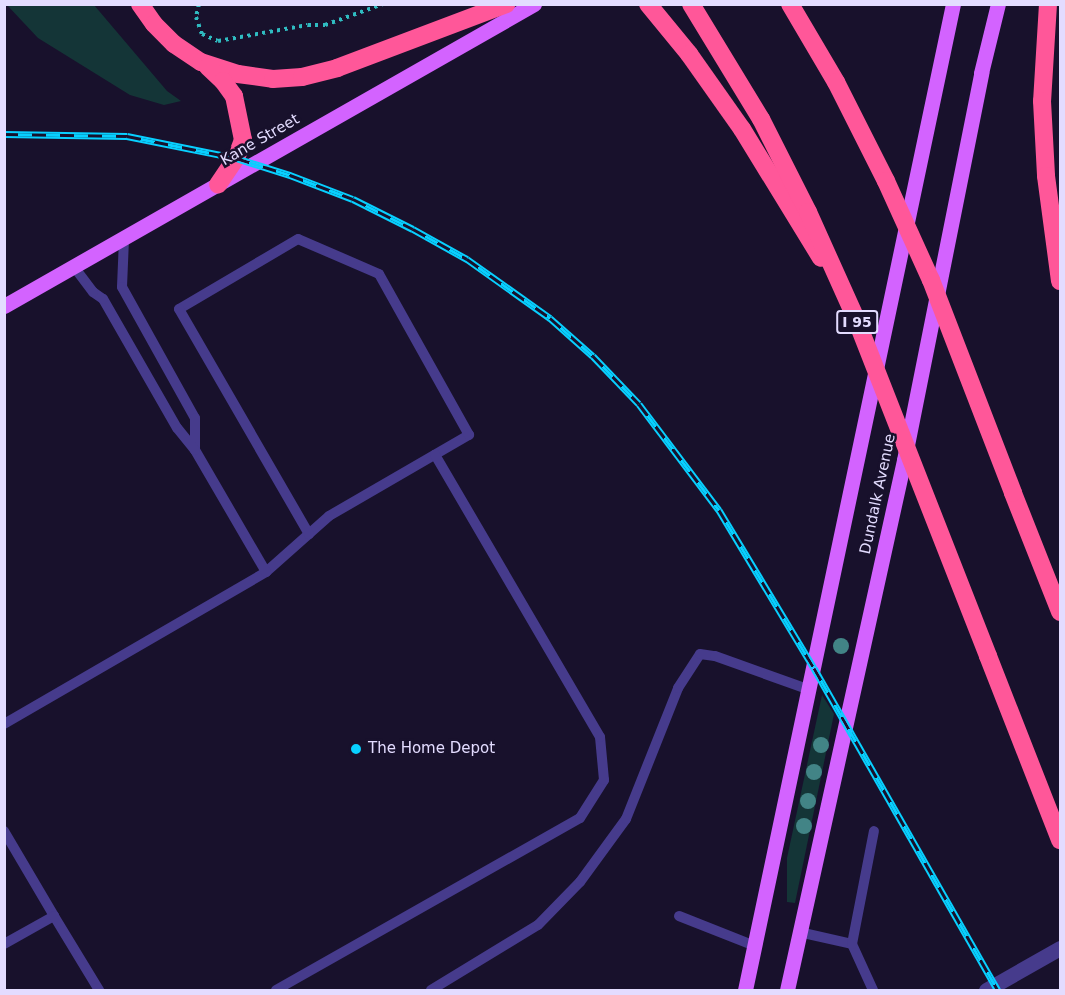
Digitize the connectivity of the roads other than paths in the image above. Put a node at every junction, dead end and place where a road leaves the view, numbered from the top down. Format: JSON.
{"nodes":[{"id":1,"x":140,"y":4,"type":"edge"},
{"id":2,"x":506,"y":4,"type":"edge"},
{"id":3,"x":534,"y":4,"type":"edge"},
{"id":4,"x":648,"y":4,"type":"edge"},
{"id":5,"x":691,"y":4,"type":"edge"},
{"id":6,"x":790,"y":4,"type":"edge"},
{"id":7,"x":953,"y":4,"type":"edge"},
{"id":8,"x":998,"y":4,"type":"edge"},
{"id":9,"x":1048,"y":4,"type":"edge"},
{"id":10,"x":201,"y":62,"type":"junction"},
{"id":11,"x":218,"y":185,"type":"junction"},
{"id":12,"x":124,"y":239,"type":"junction"},
{"id":13,"x":74,"y":267,"type":"junction"},
{"id":14,"x":1060,"y":281,"type":"edge"},
{"id":15,"x":4,"y":306,"type":"edge"},
{"id":16,"x":856,"y":319,"type":"junction"},
{"id":17,"x":195,"y":450,"type":"junction"},
{"id":18,"x":435,"y":455,"type":"junction"},
{"id":19,"x":309,"y":534,"type":"junction"},
{"id":20,"x":266,"y":572,"type":"junction"},
{"id":21,"x":1060,"y":612,"type":"edge"},
{"id":22,"x":810,"y":690,"type":"junction"},
{"id":23,"x":4,"y":724,"type":"edge"},
{"id":24,"x":4,"y":831,"type":"edge"},
{"id":25,"x":874,"y":831,"type":"dead end"},
{"id":26,"x":1060,"y":840,"type":"edge"},
{"id":27,"x":54,"y":916,"type":"junction"},
{"id":28,"x":680,"y":916,"type":"dead end"},
{"id":29,"x":799,"y":932,"type":"junction"},
{"id":30,"x":4,"y":944,"type":"edge"},
{"id":31,"x":852,"y":944,"type":"junction"},
{"id":32,"x":755,"y":946,"type":"junction"},
{"id":33,"x":1060,"y":948,"type":"edge"},
{"id":34,"x":99,"y":990,"type":"edge"},
{"id":35,"x":276,"y":990,"type":"edge"},
{"id":36,"x":431,"y":990,"type":"edge"},
{"id":37,"x":745,"y":990,"type":"edge"},
{"id":38,"x":787,"y":990,"type":"edge"},
{"id":39,"x":873,"y":990,"type":"edge"},
{"id":40,"x":986,"y":990,"type":"edge"}],
"edges":[{"from":1,"to":10,"type":"highway"},
{"from":2,"to":10,"type":"highway"},
{"from":3,"to":11,"type":"main road","name":"Kane Street"},
{"from":4,"to":16,"type":"highway","bridge":true},
{"from":5,"to":16,"type":"highway","number":"I 95","bridge":true},
{"from":6,"to":21,"type":"highway","bridge":true},
{"from":7,"to":22,"type":"main road","name":"Dundalk Avenue"},
{"from":8,"to":29,"type":"main road","name":"Dundalk Avenue"},
{"from":9,"to":14,"type":"highway"},
{"from":10,"to":11,"type":"highway"},
{"from":11,"to":12,"type":"main road","name":"Kane Street"},
{"from":12,"to":13,"type":"main road","name":"Kane Street"},
{"from":12,"to":17,"type":"lane"},
{"from":13,"to":15,"type":"main road","name":"Kane Street"},
{"from":13,"to":17,"type":"lane"},
{"from":16,"to":26,"type":"highway","number":"I 95","bridge":true},
{"from":17,"to":20,"type":"lane"},
{"from":18,"to":19,"type":"lane"},
{"from":18,"to":19,"type":"lane"},
{"from":18,"to":35,"type":"lane"},
{"from":19,"to":20,"type":"lane"},
{"from":20,"to":23,"type":"lane"},
{"from":22,"to":32,"type":"main road","name":"Dundalk Avenue"},
{"from":22,"to":36,"type":"lane"},
{"from":24,"to":27,"type":"lane"},
{"from":25,"to":31,"type":"lane"},
{"from":27,"to":30,"type":"lane"},
{"from":27,"to":34,"type":"lane"},
{"from":28,"to":32,"type":"lane"},
{"from":29,"to":31,"type":"lane"},
{"from":29,"to":38,"type":"main road","name":"Dundalk Avenue"},
{"from":31,"to":39,"type":"lane"},
{"from":32,"to":37,"type":"main road","name":"Dundalk Avenue"},
{"from":33,"to":40,"type":"street"}]}
